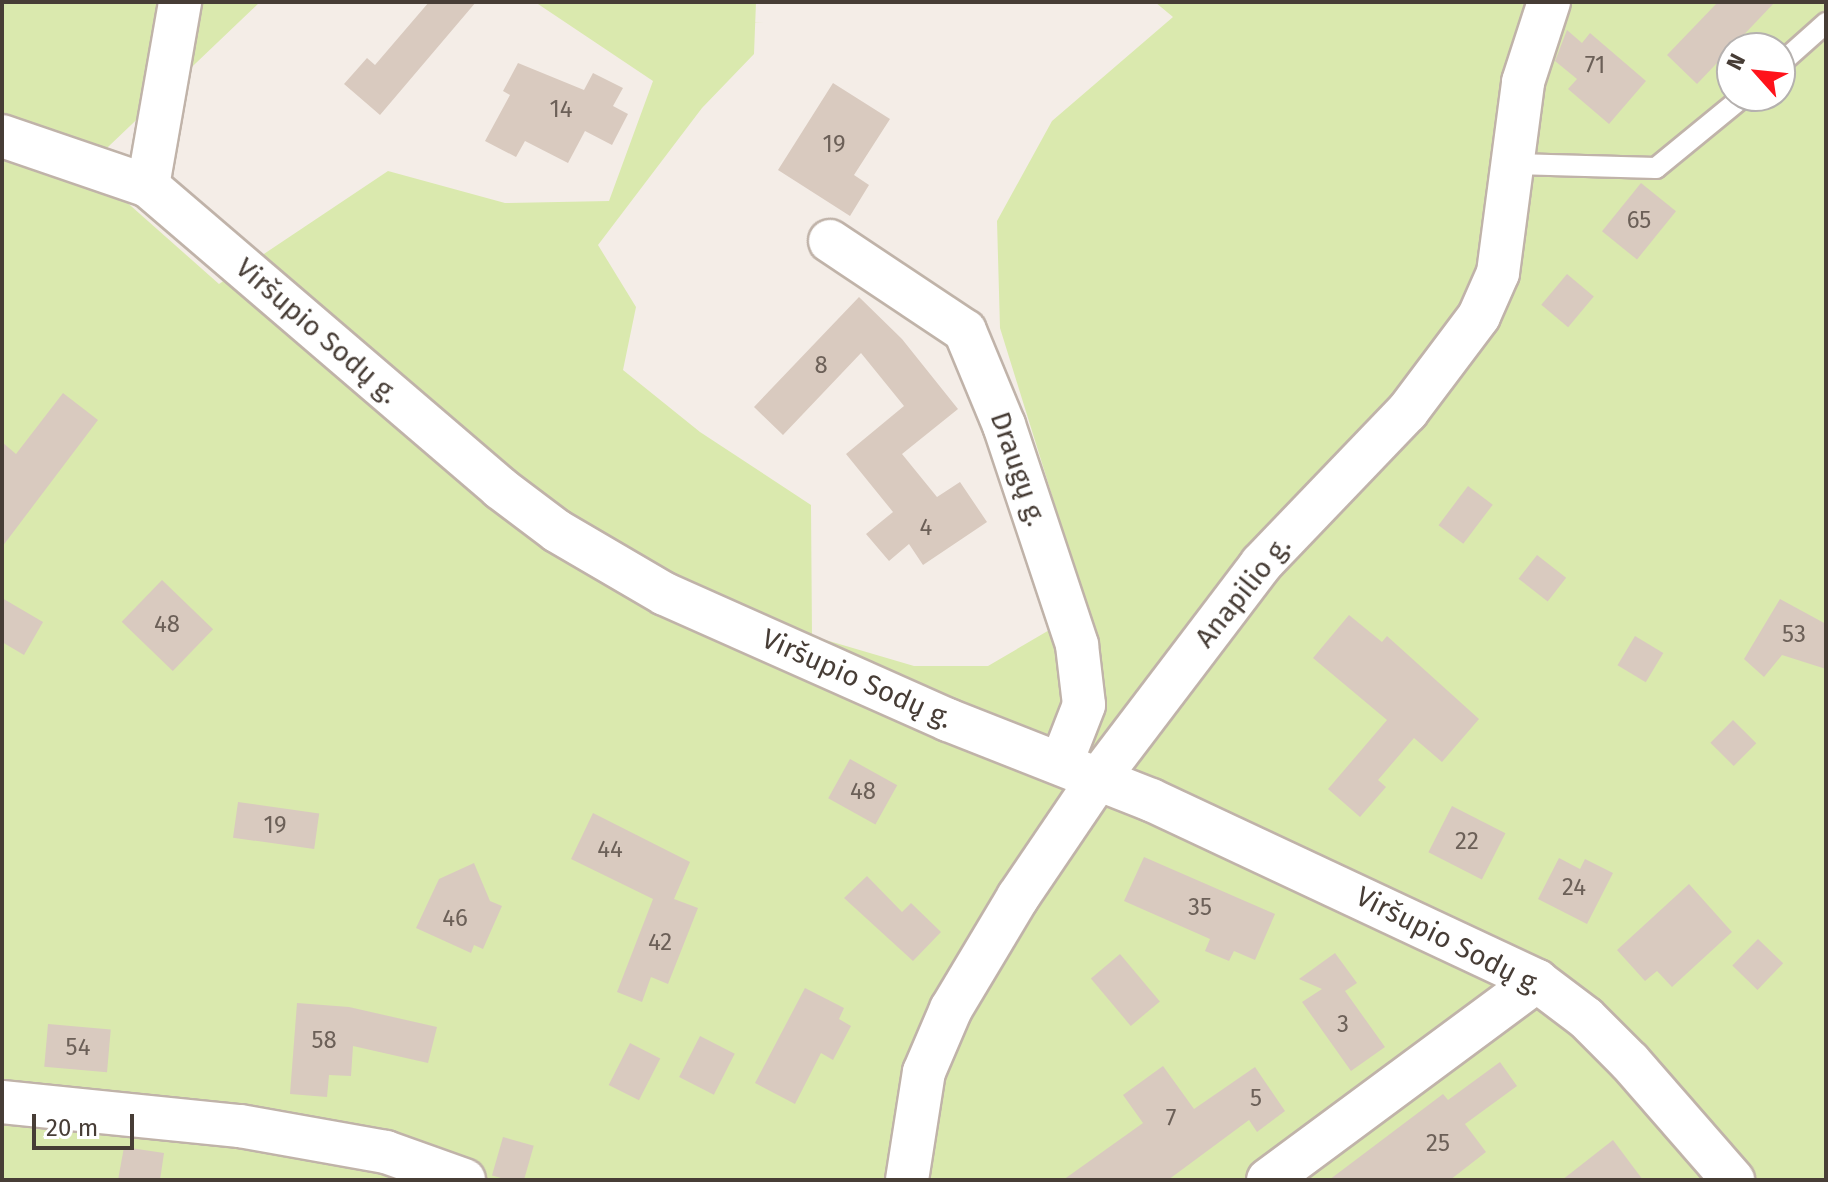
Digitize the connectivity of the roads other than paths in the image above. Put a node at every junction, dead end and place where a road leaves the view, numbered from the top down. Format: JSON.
{"nodes":[{"id":1,"x":180,"y":2,"type":"edge"},
{"id":2,"x":1549,"y":2,"type":"edge"},
{"id":3,"x":1826,"y":23,"type":"edge"},
{"id":4,"x":1796,"y":50,"type":"edge"},
{"id":5,"x":1724,"y":112,"type":"edge"},
{"id":6,"x":2,"y":136,"type":"edge"},
{"id":7,"x":1515,"y":164,"type":"junction"},
{"id":8,"x":148,"y":186,"type":"junction"},
{"id":9,"x":830,"y":241,"type":"dead end"},
{"id":10,"x":1079,"y":772,"type":"junction"},
{"id":11,"x":1537,"y":981,"type":"junction"},
{"id":12,"x":2,"y":1102,"type":"edge"},
{"id":13,"x":464,"y":1180,"type":"edge"},
{"id":14,"x":907,"y":1180,"type":"edge"},
{"id":15,"x":1268,"y":1180,"type":"edge"},
{"id":16,"x":1733,"y":1180,"type":"edge"}],
"edges":[{"from":1,"to":8,"type":"street"},
{"from":2,"to":7,"type":"street","name":"Anapilio g."},
{"from":3,"to":4,"type":"lane"},
{"from":5,"to":7,"type":"lane"},
{"from":6,"to":8,"type":"street","name":"Viršupio Sodų g."},
{"from":7,"to":10,"type":"street","name":"Anapilio g."},
{"from":8,"to":10,"type":"street","name":"Viršupio Sodų g."},
{"from":9,"to":10,"type":"street","name":"Draugų g."},
{"from":10,"to":11,"type":"street","name":"Viršupio Sodų g."},
{"from":10,"to":14,"type":"street","name":"Anapilio g."},
{"from":11,"to":15,"type":"street"},
{"from":11,"to":16,"type":"street","name":"Viršupio Sodų g."},
{"from":12,"to":13,"type":"street"}]}
